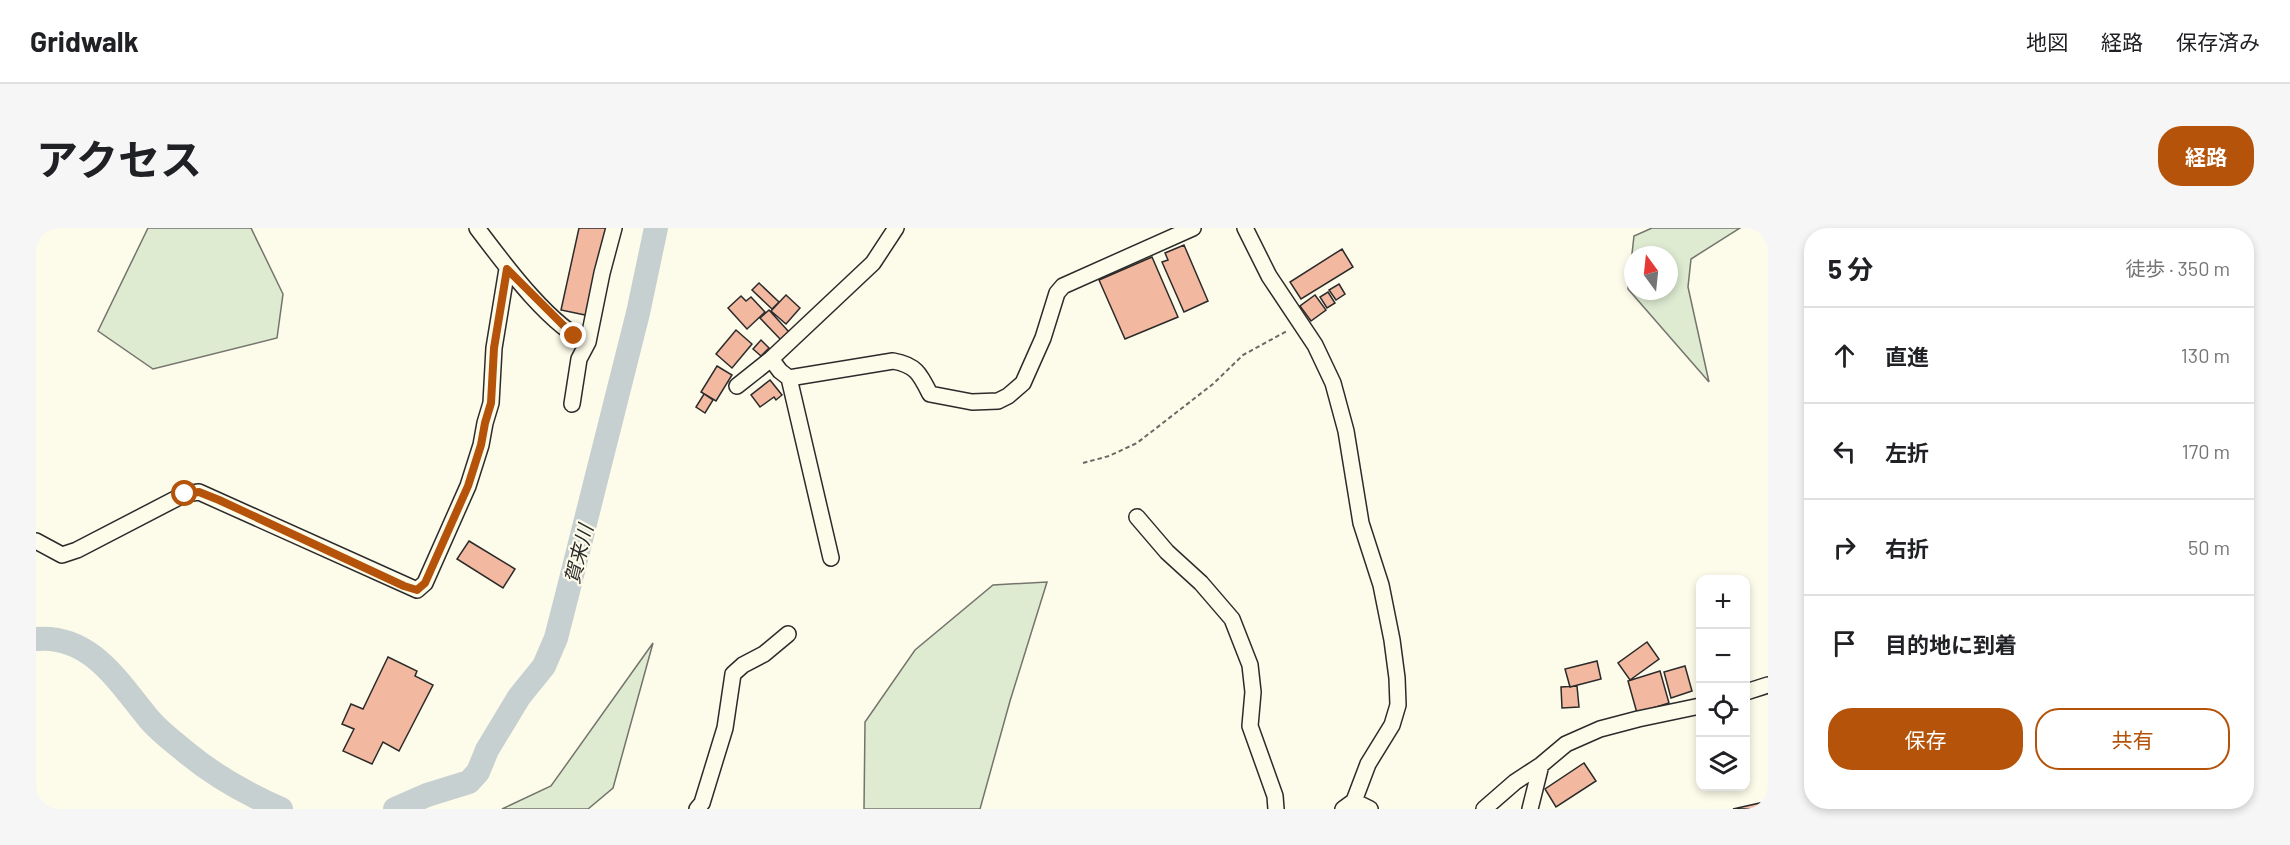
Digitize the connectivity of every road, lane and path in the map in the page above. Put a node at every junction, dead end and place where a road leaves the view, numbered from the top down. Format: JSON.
{"nodes":[{"id":1,"x":477,"y":228,"type":"edge"},
{"id":2,"x":614,"y":228,"type":"edge"},
{"id":3,"x":896,"y":228,"type":"edge"},
{"id":4,"x":1193,"y":228,"type":"edge"},
{"id":5,"x":1245,"y":228,"type":"edge"},
{"id":6,"x":507,"y":269,"type":"junction"},
{"id":7,"x":1300,"y":323,"type":"junction"},
{"id":8,"x":588,"y":342,"type":"junction"},
{"id":9,"x":771,"y":359,"type":"junction"},
{"id":10,"x":789,"y":378,"type":"junction"},
{"id":11,"x":737,"y":386,"type":"dead end"},
{"id":12,"x":572,"y":404,"type":"dead end"},
{"id":13,"x":1083,"y":463,"type":"dead end"},
{"id":14,"x":1137,"y":516,"type":"dead end"},
{"id":15,"x":36,"y":541,"type":"edge"},
{"id":16,"x":831,"y":558,"type":"dead end"},
{"id":17,"x":788,"y":634,"type":"dead end"},
{"id":18,"x":1768,"y":685,"type":"edge"},
{"id":19,"x":1750,"y":691,"type":"edge"},
{"id":20,"x":1696,"y":707,"type":"edge"},
{"id":21,"x":1541,"y":765,"type":"junction"},
{"id":22,"x":1348,"y":805,"type":"edge"},
{"id":23,"x":698,"y":809,"type":"edge"},
{"id":24,"x":1276,"y":809,"type":"edge"},
{"id":25,"x":1370,"y":809,"type":"edge"},
{"id":26,"x":1484,"y":809,"type":"edge"},
{"id":27,"x":1530,"y":809,"type":"edge"}],
"edges":[{"from":1,"to":6,"type":"street"},
{"from":2,"to":8,"type":"street"},
{"from":3,"to":9,"type":"street"},
{"from":4,"to":10,"type":"street"},
{"from":5,"to":7,"type":"street"},
{"from":6,"to":8,"type":"street"},
{"from":6,"to":15,"type":"street"},
{"from":7,"to":13,"type":"path"},
{"from":7,"to":22,"type":"street"},
{"from":8,"to":12,"type":"street"},
{"from":9,"to":10,"type":"street"},
{"from":9,"to":11,"type":"street"},
{"from":10,"to":16,"type":"street"},
{"from":14,"to":24,"type":"street"},
{"from":17,"to":23,"type":"street"},
{"from":18,"to":19,"type":"street"},
{"from":20,"to":21,"type":"street"},
{"from":21,"to":26,"type":"street"},
{"from":21,"to":27,"type":"street"},
{"from":22,"to":25,"type":"street"}]}
